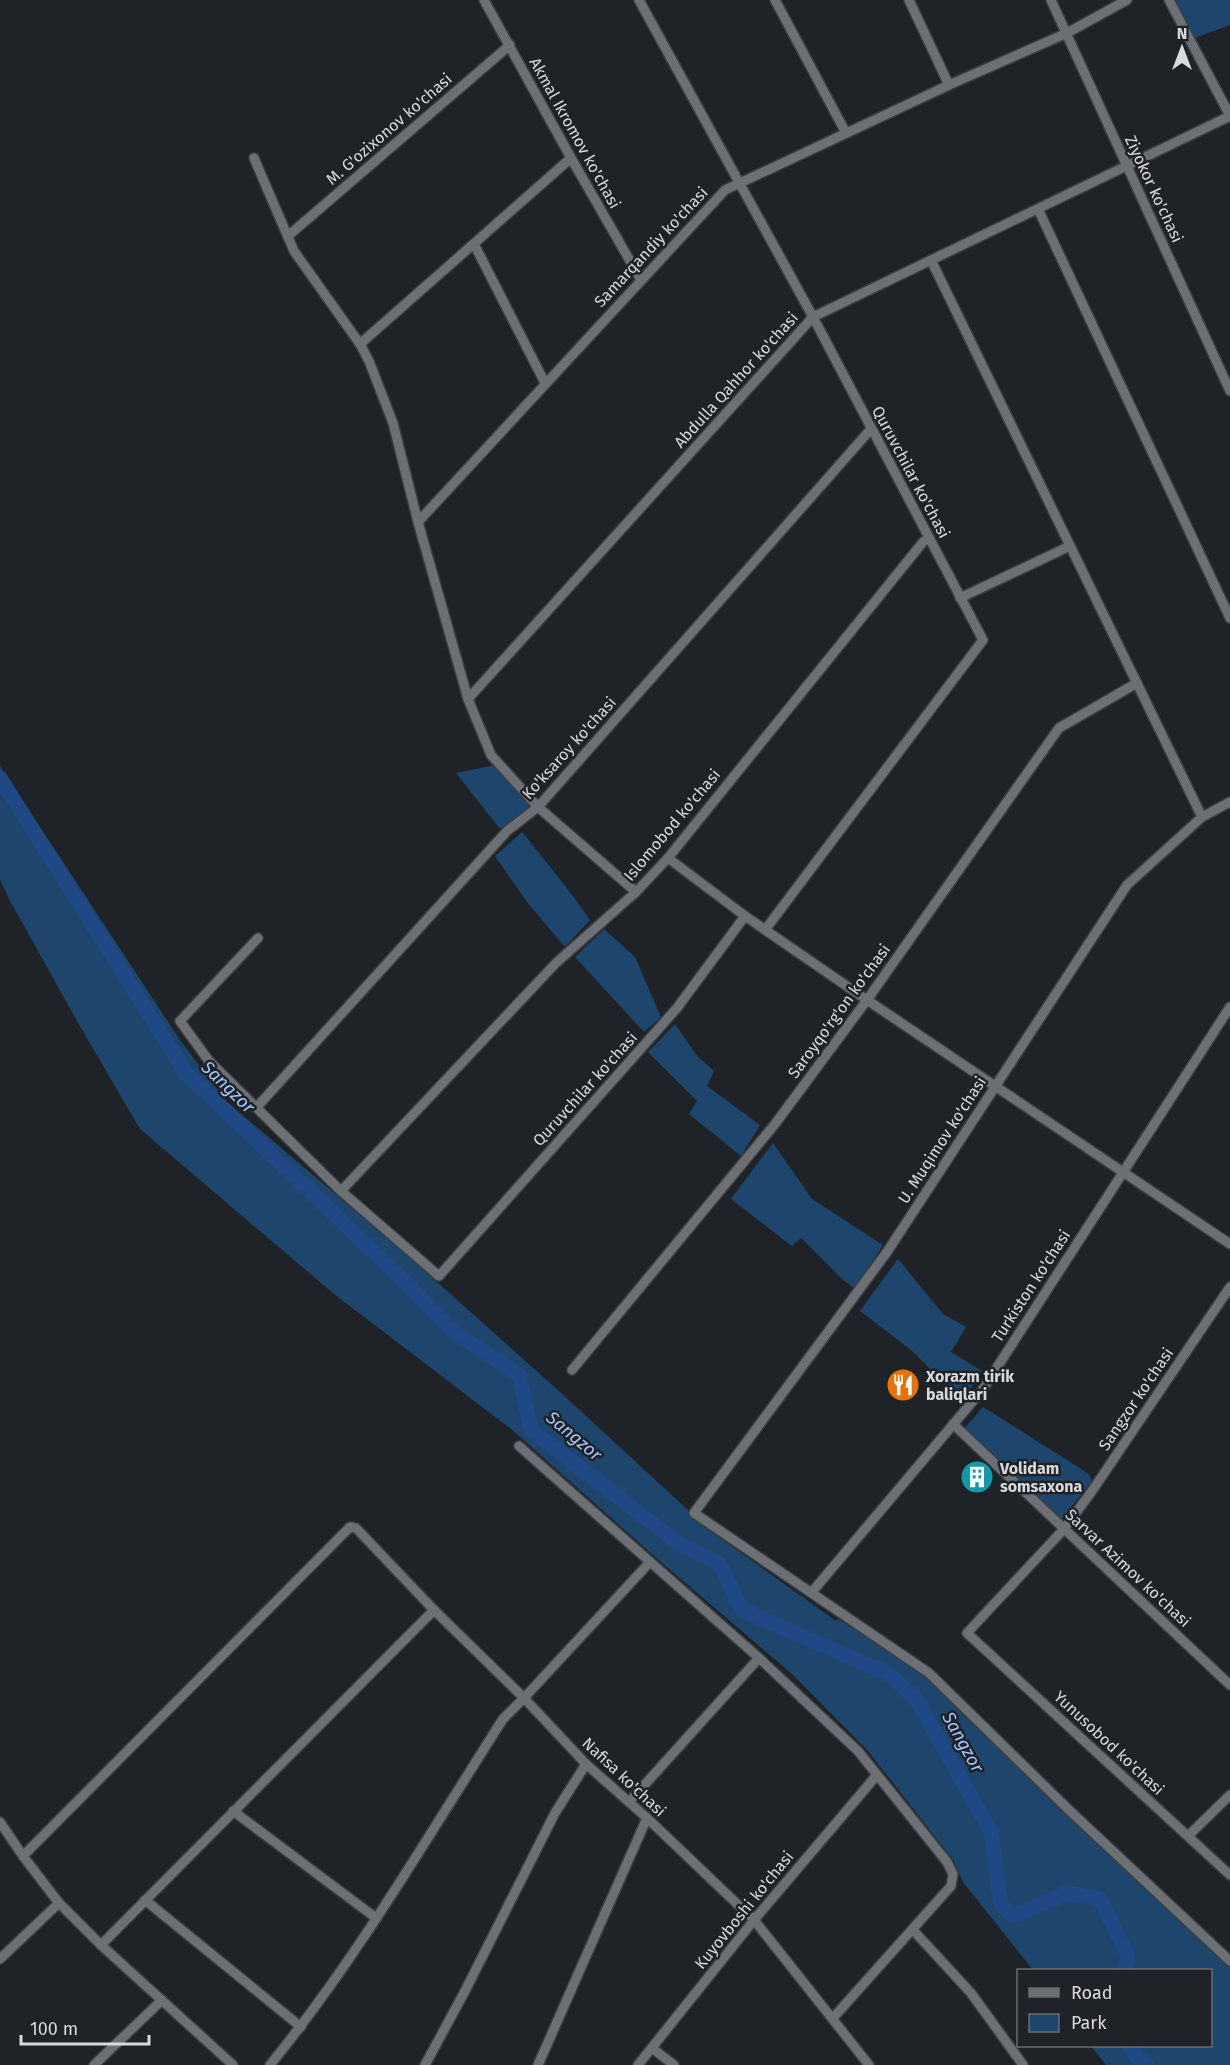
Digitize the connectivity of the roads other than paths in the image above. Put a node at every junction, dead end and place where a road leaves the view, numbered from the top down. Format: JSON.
{"nodes":[{"id":1,"x":484,"y":0,"type":"edge"},
{"id":2,"x":639,"y":0,"type":"edge"},
{"id":3,"x":775,"y":0,"type":"edge"},
{"id":4,"x":909,"y":0,"type":"edge"},
{"id":5,"x":1051,"y":0,"type":"edge"},
{"id":6,"x":1127,"y":0,"type":"edge"},
{"id":7,"x":1169,"y":0,"type":"edge"},
{"id":8,"x":1067,"y":33,"type":"junction"},
{"id":9,"x":510,"y":45,"type":"junction"},
{"id":10,"x":950,"y":85,"type":"junction"},
{"id":11,"x":1230,"y":116,"type":"edge"},
{"id":12,"x":846,"y":133,"type":"junction"},
{"id":13,"x":254,"y":158,"type":"dead end"},
{"id":14,"x":571,"y":158,"type":"junction"},
{"id":15,"x":1126,"y":165,"type":"junction"},
{"id":16,"x":739,"y":183,"type":"junction"},
{"id":17,"x":1038,"y":209,"type":"junction"},
{"id":18,"x":288,"y":236,"type":"junction"},
{"id":19,"x":474,"y":244,"type":"junction"},
{"id":20,"x":932,"y":260,"type":"junction"},
{"id":21,"x":641,"y":280,"type":"junction"},
{"id":22,"x":813,"y":317,"type":"junction"},
{"id":23,"x":360,"y":344,"type":"junction"},
{"id":24,"x":545,"y":383,"type":"junction"},
{"id":25,"x":1230,"y":391,"type":"edge"},
{"id":26,"x":871,"y":429,"type":"junction"},
{"id":27,"x":418,"y":522,"type":"junction"},
{"id":28,"x":930,"y":538,"type":"junction"},
{"id":29,"x":1070,"y":546,"type":"junction"},
{"id":30,"x":960,"y":598,"type":"junction"},
{"id":31,"x":1230,"y":618,"type":"edge"},
{"id":32,"x":1137,"y":683,"type":"junction"},
{"id":33,"x":468,"y":699,"type":"junction"},
{"id":34,"x":1230,"y":802,"type":"edge"},
{"id":35,"x":538,"y":807,"type":"junction"},
{"id":36,"x":1202,"y":817,"type":"junction"},
{"id":37,"x":668,"y":858,"type":"junction"},
{"id":38,"x":636,"y":892,"type":"junction"},
{"id":39,"x":745,"y":916,"type":"junction"},
{"id":40,"x":765,"y":930,"type":"junction"},
{"id":41,"x":258,"y":938,"type":"dead end"},
{"id":42,"x":867,"y":1000,"type":"junction"},
{"id":43,"x":1230,"y":1007,"type":"edge"},
{"id":44,"x":996,"y":1085,"type":"junction"},
{"id":45,"x":257,"y":1107,"type":"junction"},
{"id":46,"x":1122,"y":1172,"type":"junction"},
{"id":47,"x":341,"y":1191,"type":"junction"},
{"id":48,"x":1230,"y":1244,"type":"edge"},
{"id":49,"x":1230,"y":1287,"type":"edge"},
{"id":50,"x":572,"y":1370,"type":"dead end"},
{"id":51,"x":953,"y":1424,"type":"junction"},
{"id":52,"x":519,"y":1446,"type":"dead end"},
{"id":53,"x":1064,"y":1529,"type":"junction"},
{"id":54,"x":650,"y":1562,"type":"junction"},
{"id":55,"x":812,"y":1592,"type":"junction"},
{"id":56,"x":434,"y":1610,"type":"junction"},
{"id":57,"x":967,"y":1633,"type":"joint"},
{"id":58,"x":759,"y":1658,"type":"junction"},
{"id":59,"x":1230,"y":1685,"type":"edge"},
{"id":60,"x":524,"y":1698,"type":"junction"},
{"id":61,"x":586,"y":1764,"type":"junction"},
{"id":62,"x":876,"y":1776,"type":"junction"},
{"id":63,"x":1230,"y":1795,"type":"edge"},
{"id":64,"x":629,"y":1802,"type":"junction"},
{"id":65,"x":233,"y":1811,"type":"junction"},
{"id":66,"x":647,"y":1818,"type":"junction"},
{"id":67,"x":0,"y":1822,"type":"edge"},
{"id":68,"x":1188,"y":1836,"type":"junction"},
{"id":69,"x":23,"y":1856,"type":"junction"},
{"id":70,"x":1230,"y":1875,"type":"edge"},
{"id":71,"x":145,"y":1900,"type":"junction"},
{"id":72,"x":59,"y":1903,"type":"junction"},
{"id":73,"x":376,"y":1918,"type":"junction"},
{"id":74,"x":754,"y":1920,"type":"junction"},
{"id":75,"x":913,"y":1930,"type":"junction"},
{"id":76,"x":100,"y":1945,"type":"junction"},
{"id":77,"x":0,"y":1959,"type":"edge"},
{"id":78,"x":1230,"y":1961,"type":"edge"},
{"id":79,"x":162,"y":2000,"type":"junction"},
{"id":80,"x":833,"y":2018,"type":"junction"},
{"id":81,"x":301,"y":2027,"type":"junction"},
{"id":82,"x":652,"y":2048,"type":"junction"},
{"id":83,"x":94,"y":2065,"type":"edge"},
{"id":84,"x":233,"y":2065,"type":"edge"},
{"id":85,"x":270,"y":2065,"type":"edge"},
{"id":86,"x":425,"y":2065,"type":"edge"},
{"id":87,"x":538,"y":2065,"type":"edge"},
{"id":88,"x":638,"y":2065,"type":"edge"},
{"id":89,"x":674,"y":2065,"type":"edge"},
{"id":90,"x":869,"y":2065,"type":"edge"},
{"id":91,"x":1023,"y":2065,"type":"edge"}],
"edges":[{"from":1,"to":9,"type":"street","name":"Akmal Ikromov ko'chasi"},
{"from":2,"to":16,"type":"street","name":"Quruvchilar ko'chasi"},
{"from":3,"to":12,"type":"street"},
{"from":4,"to":10,"type":"street"},
{"from":5,"to":8,"type":"street","name":"Ziyokor ko'chasi"},
{"from":6,"to":8,"type":"street","name":"Samarqandiy ko'chasi"},
{"from":7,"to":11,"type":"street"},
{"from":8,"to":10,"type":"street","name":"Samarqandiy ko'chasi"},
{"from":8,"to":15,"type":"street","name":"Ziyokor ko'chasi"},
{"from":9,"to":14,"type":"street","name":"Akmal Ikromov ko'chasi"},
{"from":9,"to":18,"type":"street","name":"M. G'ozixonov ko'chasi"},
{"from":10,"to":12,"type":"street","name":"Samarqandiy ko'chasi"},
{"from":11,"to":15,"type":"street","name":"Abdulla Qahhor ko'chasi"},
{"from":12,"to":16,"type":"street","name":"Samarqandiy ko'chasi"},
{"from":13,"to":18,"type":"street"},
{"from":14,"to":19,"type":"street"},
{"from":14,"to":21,"type":"street","name":"Akmal Ikromov ko'chasi"},
{"from":15,"to":17,"type":"street","name":"Abdulla Qahhor ko'chasi"},
{"from":15,"to":25,"type":"street","name":"Ziyokor ko'chasi"},
{"from":16,"to":21,"type":"street","name":"Samarqandiy ko'chasi"},
{"from":16,"to":22,"type":"street","name":"Quruvchilar ko'chasi"},
{"from":17,"to":20,"type":"street","name":"Abdulla Qahhor ko'chasi"},
{"from":17,"to":31,"type":"street"},
{"from":18,"to":23,"type":"street"},
{"from":19,"to":23,"type":"street"},
{"from":19,"to":24,"type":"street"},
{"from":20,"to":22,"type":"street","name":"Abdulla Qahhor ko'chasi"},
{"from":20,"to":29,"type":"street"},
{"from":21,"to":24,"type":"street","name":"Samarqandiy ko'chasi"},
{"from":22,"to":26,"type":"street","name":"Quruvchilar ko'chasi"},
{"from":22,"to":33,"type":"street","name":"Abdulla Qahhor ko'chasi"},
{"from":23,"to":27,"type":"street"},
{"from":24,"to":27,"type":"street","name":"Samarqandiy ko'chasi"},
{"from":26,"to":28,"type":"street","name":"Quruvchilar ko'chasi"},
{"from":26,"to":35,"type":"street","name":"Ko'ksaroy ko'chasi"},
{"from":27,"to":33,"type":"street"},
{"from":28,"to":30,"type":"street","name":"Quruvchilar ko'chasi"},
{"from":28,"to":37,"type":"street","name":"Islomobod ko'chasi"},
{"from":29,"to":30,"type":"street"},
{"from":29,"to":32,"type":"street"},
{"from":30,"to":40,"type":"street","name":"Quruvchilar ko'chasi"},
{"from":32,"to":36,"type":"street"},
{"from":32,"to":42,"type":"street","name":"Saroyqo'rg'on ko'chasi"},
{"from":33,"to":35,"type":"street"},
{"from":34,"to":36,"type":"street","name":"U. Muqimov ko'chasi"},
{"from":35,"to":38,"type":"street"},
{"from":35,"to":45,"type":"street","name":"Ko'ksaroy ko'chasi"},
{"from":36,"to":44,"type":"street","name":"U. Muqimov ko'chasi"},
{"from":37,"to":38,"type":"street","name":"Islomobod ko'chasi"},
{"from":37,"to":39,"type":"street"},
{"from":38,"to":47,"type":"street","name":"Islomobod ko'chasi"},
{"from":39,"to":40,"type":"street"},
{"from":39,"to":47,"type":"street","name":"Quruvchilar ko'chasi"},
{"from":40,"to":42,"type":"street"},
{"from":41,"to":45,"type":"street"},
{"from":42,"to":44,"type":"street"},
{"from":42,"to":50,"type":"street","name":"Saroyqo'rg'on ko'chasi"},
{"from":43,"to":46,"type":"street","name":"Turkiston ko'chasi"},
{"from":44,"to":46,"type":"street"},
{"from":44,"to":55,"type":"street","name":"U. Muqimov ko'chasi"},
{"from":45,"to":47,"type":"street"},
{"from":46,"to":48,"type":"street"},
{"from":46,"to":51,"type":"street","name":"Turkiston ko'chasi"},
{"from":49,"to":53,"type":"street","name":"Sangzor ko'chasi"},
{"from":51,"to":53,"type":"street","name":"Sarvar Azimov ko'chasi"},
{"from":51,"to":55,"type":"street","name":"Turkiston ko'chasi"},
{"from":52,"to":54,"type":"street"},
{"from":53,"to":57,"type":"street","name":"Sangzor ko'chasi"},
{"from":53,"to":59,"type":"street","name":"Sarvar Azimov ko'chasi"},
{"from":54,"to":58,"type":"street"},
{"from":54,"to":60,"type":"street"},
{"from":55,"to":78,"type":"street"},
{"from":56,"to":60,"type":"street","name":"Nafisa ko'chasi"},
{"from":56,"to":65,"type":"street"},
{"from":56,"to":69,"type":"street","name":"Nafisa ko'chasi"},
{"from":57,"to":68,"type":"street","name":"Yunusobod ko'chasi"},
{"from":58,"to":62,"type":"street"},
{"from":58,"to":64,"type":"street"},
{"from":60,"to":61,"type":"street","name":"Nafisa ko'chasi"},
{"from":60,"to":73,"type":"street"},
{"from":61,"to":64,"type":"street","name":"Nafisa ko'chasi"},
{"from":61,"to":86,"type":"street"},
{"from":62,"to":74,"type":"street","name":"Kuyovboshi ko'chasi"},
{"from":62,"to":75,"type":"street"},
{"from":63,"to":68,"type":"street"},
{"from":64,"to":66,"type":"street","name":"Nafisa ko'chasi"},
{"from":65,"to":71,"type":"street"},
{"from":65,"to":73,"type":"street"},
{"from":66,"to":74,"type":"street","name":"Nafisa ko'chasi"},
{"from":66,"to":87,"type":"street"},
{"from":67,"to":69,"type":"street"},
{"from":68,"to":70,"type":"street","name":"Yunusobod ko'chasi"},
{"from":69,"to":72,"type":"street"},
{"from":71,"to":76,"type":"street"},
{"from":71,"to":81,"type":"street"},
{"from":72,"to":76,"type":"street"},
{"from":72,"to":77,"type":"street"},
{"from":73,"to":81,"type":"street"},
{"from":74,"to":80,"type":"street","name":"Nafisa ko'chasi"},
{"from":74,"to":82,"type":"street","name":"Kuyovboshi ko'chasi"},
{"from":75,"to":80,"type":"street"},
{"from":75,"to":91,"type":"street"},
{"from":76,"to":79,"type":"street"},
{"from":79,"to":83,"type":"street"},
{"from":79,"to":84,"type":"street"},
{"from":80,"to":90,"type":"street","name":"Nafisa ko'chasi"},
{"from":81,"to":85,"type":"street"},
{"from":82,"to":88,"type":"street","name":"Kuyovboshi ko'chasi"},
{"from":82,"to":89,"type":"street"}]}
